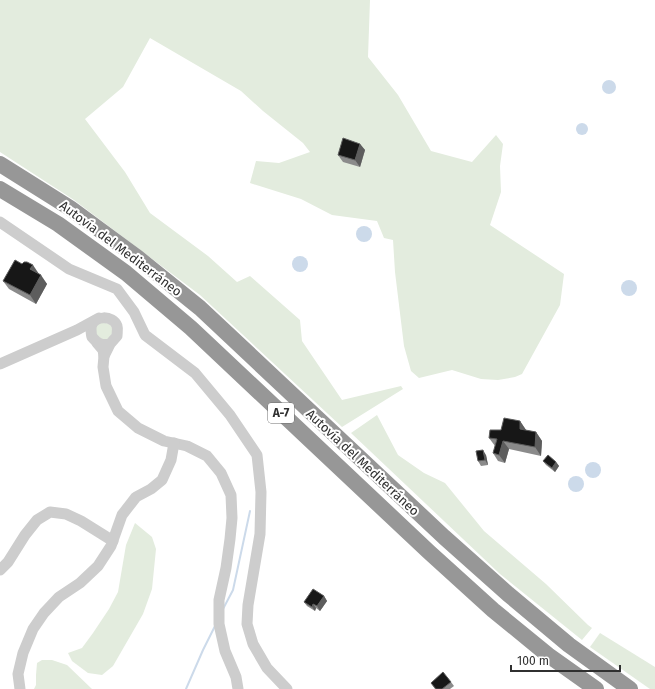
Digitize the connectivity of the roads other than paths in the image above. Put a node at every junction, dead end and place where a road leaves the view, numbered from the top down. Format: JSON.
{"nodes":[{"id":1,"x":0,"y":164,"type":"edge"},
{"id":2,"x":0,"y":189,"type":"edge"},
{"id":3,"x":0,"y":222,"type":"edge"},
{"id":4,"x":99,"y":318,"type":"junction"},
{"id":5,"x":77,"y":330,"type":"junction"},
{"id":6,"x":94,"y":340,"type":"junction"},
{"id":7,"x":110,"y":344,"type":"junction"},
{"id":8,"x":104,"y":356,"type":"junction"},
{"id":9,"x":0,"y":364,"type":"edge"},
{"id":10,"x":174,"y":443,"type":"junction"},
{"id":11,"x":113,"y":541,"type":"junction"},
{"id":12,"x":0,"y":570,"type":"edge"},
{"id":13,"x":20,"y":689,"type":"edge"},
{"id":14,"x":238,"y":689,"type":"edge"},
{"id":15,"x":287,"y":689,"type":"edge"},
{"id":16,"x":596,"y":689,"type":"edge"},
{"id":17,"x":630,"y":689,"type":"edge"}],
"edges":[{"from":1,"to":17,"type":"highway","name":"Autovía del Mediterráneo","number":"A-7"},
{"from":2,"to":16,"type":"highway","name":"Autovía del Mediterráneo","number":"A-7"},
{"from":3,"to":15,"type":"street"},
{"from":4,"to":5,"type":"street"},
{"from":4,"to":6,"type":"street"},
{"from":4,"to":7,"type":"street"},
{"from":5,"to":6,"type":"street"},
{"from":5,"to":9,"type":"street"},
{"from":6,"to":7,"type":"street"},
{"from":6,"to":8,"type":"street"},
{"from":7,"to":8,"type":"street"},
{"from":8,"to":10,"type":"street"},
{"from":10,"to":11,"type":"street"},
{"from":10,"to":14,"type":"street"},
{"from":11,"to":12,"type":"street"},
{"from":11,"to":13,"type":"street"}]}
